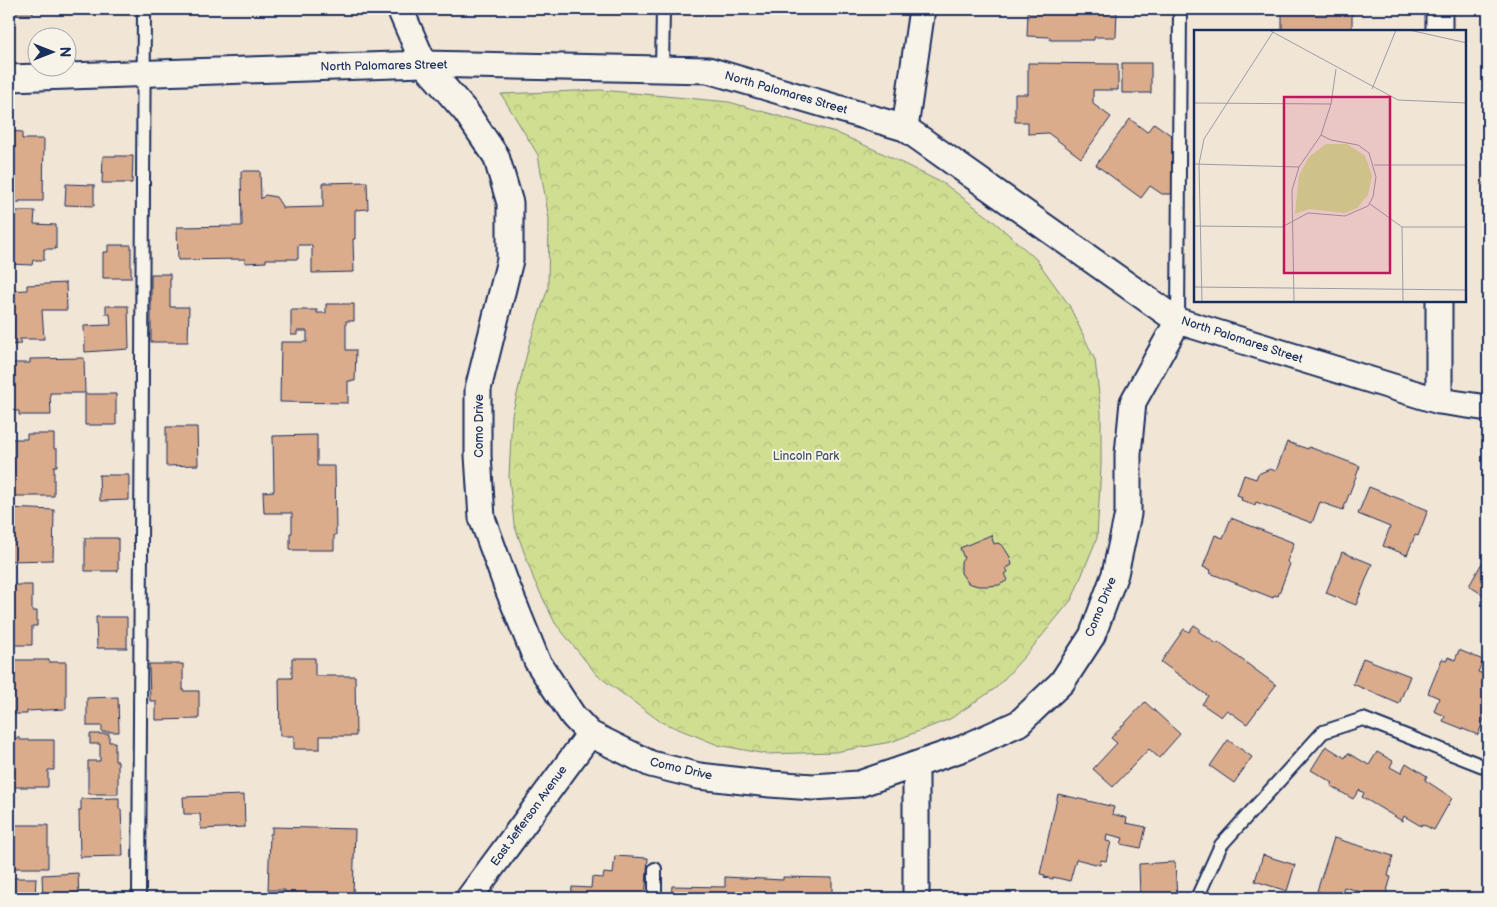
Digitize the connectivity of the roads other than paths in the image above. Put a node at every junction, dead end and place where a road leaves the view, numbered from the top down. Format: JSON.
{"nodes":[{"id":1,"x":144,"y":9,"type":"edge"},
{"id":2,"x":400,"y":9,"type":"edge"},
{"id":3,"x":663,"y":9,"type":"edge"},
{"id":4,"x":922,"y":9,"type":"edge"},
{"id":5,"x":1180,"y":9,"type":"edge"},
{"id":6,"x":1439,"y":9,"type":"edge"},
{"id":7,"x":1439,"y":30,"type":"edge"},
{"id":8,"x":424,"y":64,"type":"junction"},
{"id":9,"x":662,"y":70,"type":"junction"},
{"id":10,"x":144,"y":73,"type":"junction"},
{"id":11,"x":9,"y":78,"type":"edge"},
{"id":12,"x":905,"y":128,"type":"junction"},
{"id":13,"x":1439,"y":302,"type":"edge"},
{"id":14,"x":1178,"y":321,"type":"junction"},
{"id":15,"x":1439,"y":401,"type":"junction"},
{"id":16,"x":1488,"y":408,"type":"edge"},
{"id":17,"x":590,"y":734,"type":"junction"},
{"id":18,"x":916,"y":766,"type":"junction"},
{"id":19,"x":1488,"y":768,"type":"edge"},
{"id":20,"x":655,"y":869,"type":"dead end"},
{"id":21,"x":139,"y":898,"type":"edge"},
{"id":22,"x":469,"y":898,"type":"edge"},
{"id":23,"x":655,"y":898,"type":"edge"},
{"id":24,"x":916,"y":898,"type":"edge"},
{"id":25,"x":1197,"y":898,"type":"edge"}],
"edges":[{"from":1,"to":10,"type":"lane"},
{"from":2,"to":8,"type":"street"},
{"from":3,"to":9,"type":"lane"},
{"from":4,"to":12,"type":"street"},
{"from":5,"to":14,"type":"lane"},
{"from":6,"to":7,"type":"street"},
{"from":8,"to":9,"type":"street","name":"North Palomares Street"},
{"from":8,"to":10,"type":"street","name":"North Palomares Street"},
{"from":8,"to":17,"type":"street","name":"Como Drive"},
{"from":9,"to":12,"type":"street","name":"North Palomares Street"},
{"from":10,"to":11,"type":"street","name":"North Palomares Street"},
{"from":10,"to":21,"type":"lane"},
{"from":12,"to":14,"type":"street","name":"North Palomares Street"},
{"from":13,"to":15,"type":"street"},
{"from":14,"to":15,"type":"street","name":"North Palomares Street"},
{"from":14,"to":18,"type":"street","name":"Como Drive"},
{"from":15,"to":16,"type":"street","name":"North Palomares Street"},
{"from":17,"to":18,"type":"street","name":"Como Drive"},
{"from":17,"to":22,"type":"street","name":"East Jefferson Avenue"},
{"from":18,"to":24,"type":"street"},
{"from":19,"to":25,"type":"lane"},
{"from":20,"to":23,"type":"lane"}]}
